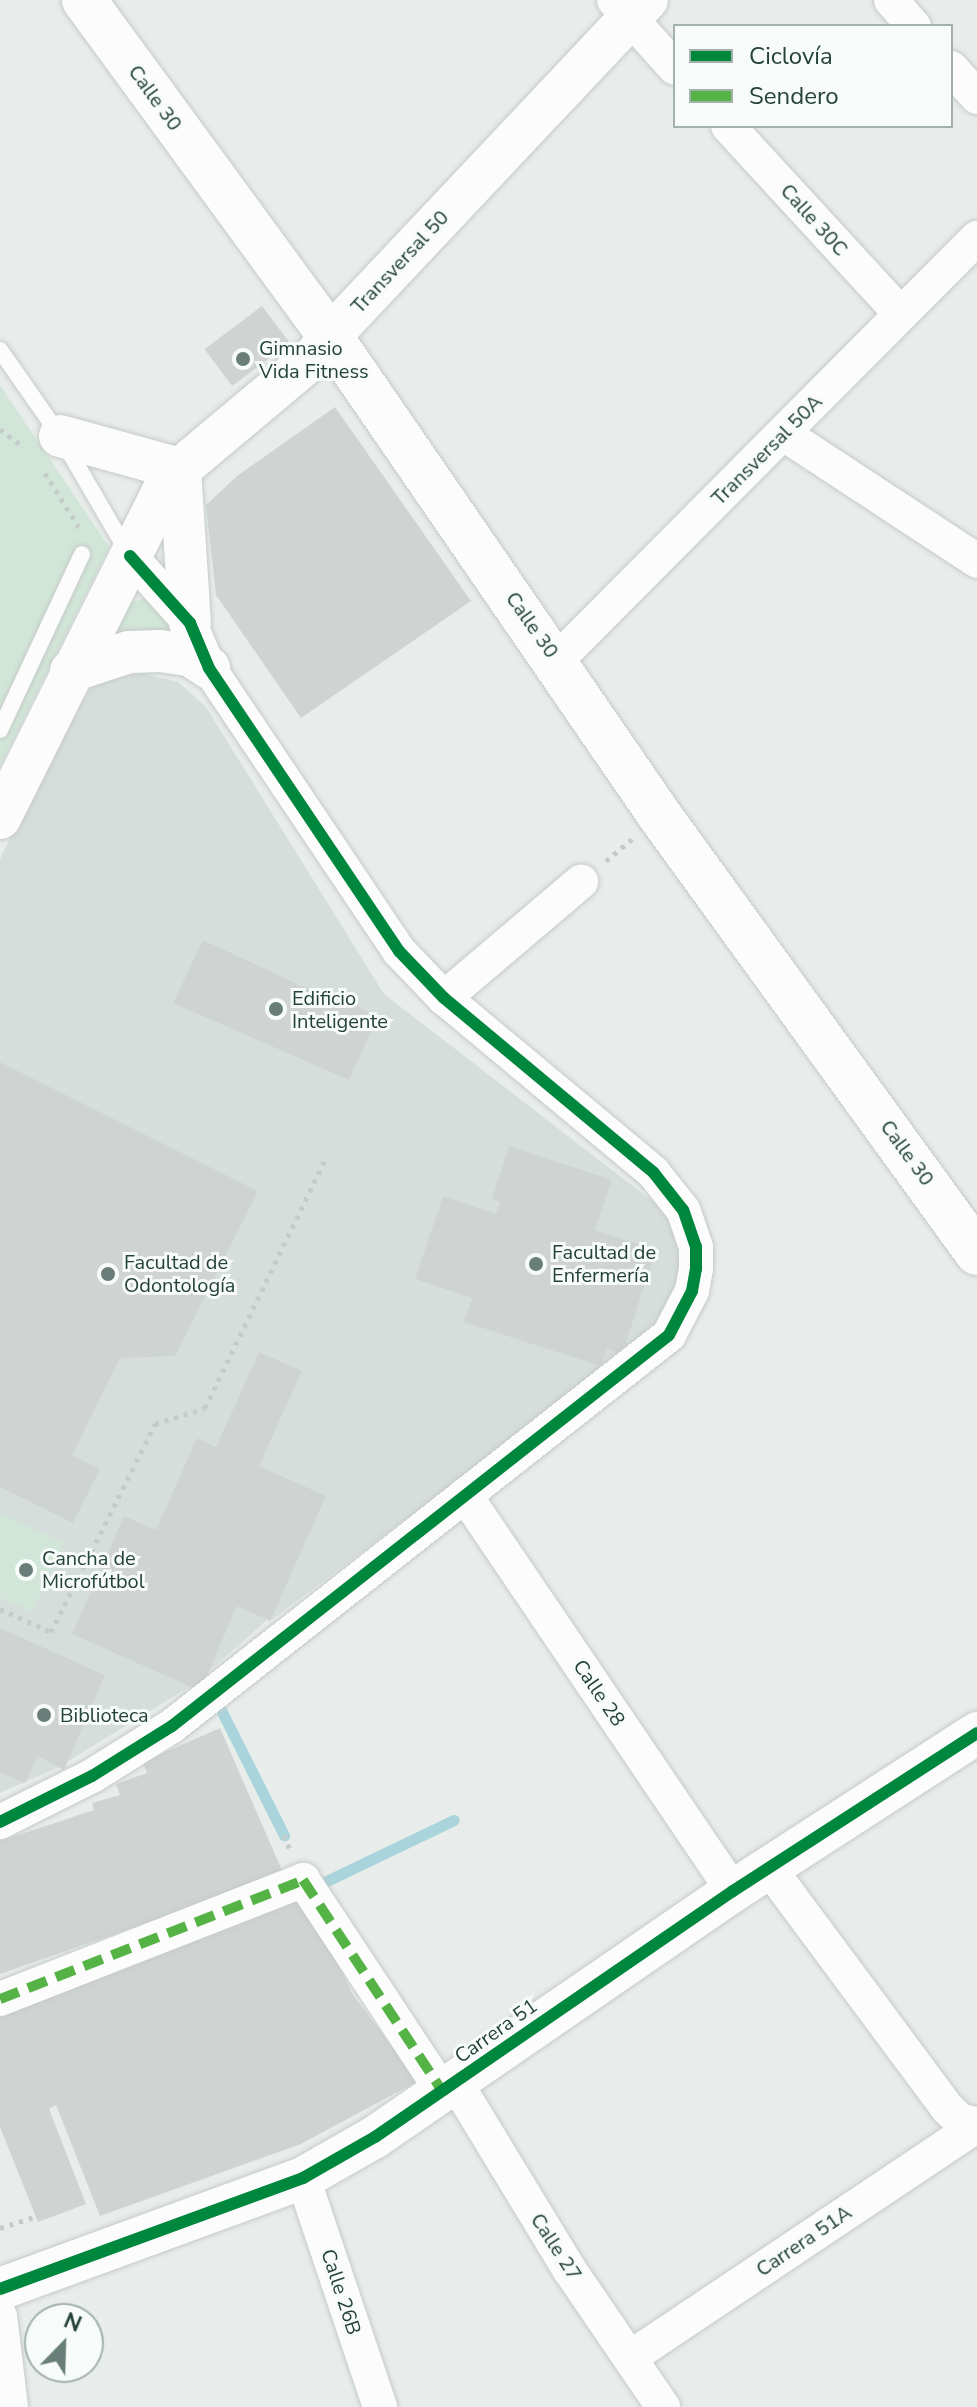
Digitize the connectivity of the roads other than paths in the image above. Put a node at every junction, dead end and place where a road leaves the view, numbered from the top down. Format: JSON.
{"nodes":[{"id":1,"x":84,"y":0,"type":"edge"},
{"id":2,"x":891,"y":0,"type":"edge"},
{"id":3,"x":630,"y":6,"type":"edge"},
{"id":4,"x":912,"y":24,"type":"edge"},
{"id":5,"x":673,"y":65,"type":"edge"},
{"id":6,"x":953,"y":70,"type":"edge"},
{"id":7,"x":977,"y":97,"type":"edge"},
{"id":8,"x":730,"y":128,"type":"edge"},
{"id":9,"x":977,"y":238,"type":"edge"},
{"id":10,"x":901,"y":314,"type":"junction"},
{"id":11,"x":330,"y":336,"type":"junction"},
{"id":12,"x":0,"y":350,"type":"edge"},
{"id":13,"x":784,"y":434,"type":"junction"},
{"id":14,"x":43,"y":450,"type":"junction"},
{"id":15,"x":180,"y":469,"type":"junction"},
{"id":16,"x":82,"y":554,"type":"dead end"},
{"id":17,"x":130,"y":556,"type":"junction"},
{"id":18,"x":977,"y":561,"type":"edge"},
{"id":19,"x":190,"y":623,"type":"junction"},
{"id":20,"x":556,"y":661,"type":"junction"},
{"id":21,"x":209,"y":668,"type":"junction"},
{"id":22,"x":71,"y":671,"type":"junction"},
{"id":23,"x":2,"y":721,"type":"edge"},
{"id":24,"x":0,"y":818,"type":"edge"},
{"id":25,"x":581,"y":882,"type":"road end"},
{"id":26,"x":444,"y":998,"type":"junction"},
{"id":27,"x":977,"y":1253,"type":"edge"},
{"id":28,"x":465,"y":1495,"type":"junction"},
{"id":29,"x":977,"y":1733,"type":"edge"},
{"id":30,"x":0,"y":1822,"type":"edge"},
{"id":31,"x":769,"y":1868,"type":"junction"},
{"id":32,"x":733,"y":1891,"type":"junction"},
{"id":33,"x":0,"y":1999,"type":"edge"},
{"id":34,"x":450,"y":2087,"type":"junction"},
{"id":35,"x":977,"y":2125,"type":"edge"},
{"id":36,"x":303,"y":2178,"type":"junction"},
{"id":37,"x":2,"y":2289,"type":"edge"},
{"id":38,"x":631,"y":2357,"type":"junction"},
{"id":39,"x":11,"y":2407,"type":"edge"},
{"id":40,"x":380,"y":2407,"type":"edge"},
{"id":41,"x":663,"y":2407,"type":"edge"}],
"edges":[{"from":1,"to":11,"type":"main road","name":"Calle 30"},
{"from":2,"to":4,"type":"street"},
{"from":3,"to":5,"type":"street"},
{"from":3,"to":11,"type":"street","name":"Transversal 50"},
{"from":6,"to":7,"type":"street"},
{"from":8,"to":10,"type":"street","name":"Calle 30C"},
{"from":9,"to":10,"type":"street","name":"Transversal 50A"},
{"from":10,"to":13,"type":"street","name":"Transversal 50A"},
{"from":11,"to":15,"type":"street","name":"Transversal 50"},
{"from":11,"to":20,"type":"main road","name":"Calle 30"},
{"from":12,"to":14,"type":"lane"},
{"from":13,"to":18,"type":"street"},
{"from":13,"to":20,"type":"street","name":"Transversal 50A"},
{"from":14,"to":15,"type":"street"},
{"from":14,"to":17,"type":"lane"},
{"from":15,"to":17,"type":"street","name":"Transversal 50"},
{"from":15,"to":19,"type":"street"},
{"from":16,"to":23,"type":"lane"},
{"from":17,"to":19,"type":"street"},
{"from":17,"to":22,"type":"street","name":"Transversal 50"},
{"from":19,"to":21,"type":"street"},
{"from":20,"to":27,"type":"main road","name":"Calle 30"},
{"from":21,"to":22,"type":"street"},
{"from":21,"to":26,"type":"street"},
{"from":22,"to":24,"type":"street","name":"Transversal 50"},
{"from":25,"to":26,"type":"street"},
{"from":26,"to":28,"type":"street"},
{"from":28,"to":30,"type":"street"},
{"from":28,"to":32,"type":"street","name":"Calle 28"},
{"from":29,"to":31,"type":"street","name":"Carrera 51"},
{"from":31,"to":32,"type":"street","name":"Carrera 51"},
{"from":31,"to":35,"type":"street"},
{"from":32,"to":34,"type":"street","name":"Carrera 51"},
{"from":33,"to":34,"type":"street","name":"Calle 27"},
{"from":34,"to":36,"type":"street","name":"Carrera 51"},
{"from":34,"to":38,"type":"street","name":"Calle 27"},
{"from":35,"to":38,"type":"street","name":"Carrera 51A"},
{"from":36,"to":37,"type":"street","name":"Carrera 51"},
{"from":36,"to":40,"type":"street","name":"Calle 26B"},
{"from":37,"to":39,"type":"street"},
{"from":38,"to":41,"type":"street","name":"Calle 27"}]}
